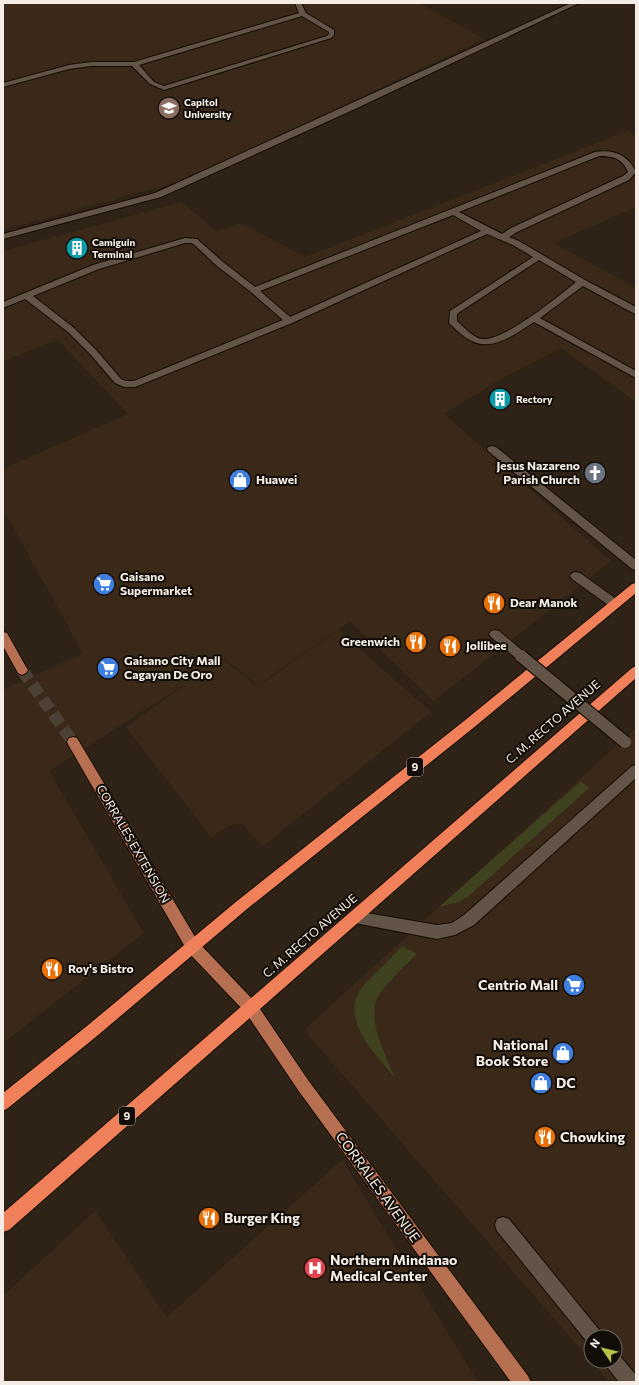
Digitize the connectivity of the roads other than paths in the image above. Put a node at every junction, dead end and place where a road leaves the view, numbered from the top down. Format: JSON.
{"nodes":[{"id":1,"x":298,"y":3,"type":"edge"},
{"id":2,"x":576,"y":3,"type":"edge"},
{"id":3,"x":303,"y":14,"type":"junction"},
{"id":4,"x":134,"y":64,"type":"junction"},
{"id":5,"x":3,"y":84,"type":"edge"},
{"id":6,"x":453,"y":212,"type":"junction"},
{"id":7,"x":487,"y":231,"type":"junction"},
{"id":8,"x":3,"y":237,"type":"edge"},
{"id":9,"x":504,"y":237,"type":"junction"},
{"id":10,"x":538,"y":257,"type":"junction"},
{"id":11,"x":582,"y":282,"type":"junction"},
{"id":12,"x":254,"y":290,"type":"junction"},
{"id":13,"x":27,"y":296,"type":"junction"},
{"id":14,"x":3,"y":305,"type":"edge"},
{"id":15,"x":636,"y":311,"type":"edge"},
{"id":16,"x":534,"y":318,"type":"junction"},
{"id":17,"x":289,"y":321,"type":"junction"},
{"id":18,"x":636,"y":375,"type":"edge"},
{"id":19,"x":492,"y":449,"type":"dead end"},
{"id":20,"x":636,"y":566,"type":"edge"},
{"id":21,"x":576,"y":576,"type":"dead end"},
{"id":22,"x":636,"y":587,"type":"edge"},
{"id":23,"x":615,"y":604,"type":"junction"},
{"id":24,"x":495,"y":634,"type":"dead end"},
{"id":25,"x":3,"y":636,"type":"edge"},
{"id":26,"x":22,"y":670,"type":"tunnel mouth"},
{"id":27,"x":636,"y":671,"type":"edge"},
{"id":28,"x":73,"y":742,"type":"tunnel mouth"},
{"id":29,"x":624,"y":742,"type":"dead end"},
{"id":30,"x":636,"y":770,"type":"edge"},
{"id":31,"x":356,"y":917,"type":"junction"},
{"id":32,"x":193,"y":947,"type":"junction"},
{"id":33,"x":251,"y":1008,"type":"junction"},
{"id":34,"x":3,"y":1103,"type":"edge"},
{"id":35,"x":3,"y":1224,"type":"edge"},
{"id":36,"x":503,"y":1225,"type":"dead end"},
{"id":37,"x":588,"y":1329,"type":"edge"},
{"id":38,"x":619,"y":1369,"type":"edge"},
{"id":39,"x":522,"y":1382,"type":"edge"},
{"id":40,"x":630,"y":1382,"type":"edge"}],
"edges":[{"from":1,"to":3,"type":"street"},
{"from":2,"to":8,"type":"street"},
{"from":3,"to":4,"type":"street"},
{"from":3,"to":4,"type":"street"},
{"from":4,"to":5,"type":"street"},
{"from":6,"to":7,"type":"street"},
{"from":6,"to":9,"type":"street"},
{"from":6,"to":12,"type":"street"},
{"from":7,"to":9,"type":"street"},
{"from":7,"to":17,"type":"street"},
{"from":9,"to":10,"type":"street"},
{"from":10,"to":11,"type":"street"},
{"from":10,"to":16,"type":"street"},
{"from":11,"to":15,"type":"street"},
{"from":11,"to":16,"type":"street"},
{"from":12,"to":13,"type":"street"},
{"from":12,"to":17,"type":"street"},
{"from":13,"to":14,"type":"street"},
{"from":13,"to":17,"type":"street"},
{"from":16,"to":18,"type":"street"},
{"from":19,"to":20,"type":"street"},
{"from":21,"to":23,"type":"street"},
{"from":22,"to":23,"type":"highway","number":"9"},
{"from":23,"to":32,"type":"highway","number":"9"},
{"from":24,"to":29,"type":"street","bridge":true},
{"from":25,"to":26,"type":"main road"},
{"from":27,"to":31,"type":"highway","name":"C. M. RECTO AVENUE","number":"9"},
{"from":28,"to":32,"type":"main road","name":"CORRALES EXTENSION"},
{"from":30,"to":31,"type":"street"},
{"from":31,"to":33,"type":"highway","name":"C. M. RECTO AVENUE","number":"9"},
{"from":32,"to":33,"type":"main road","name":"CORRALES EXTENSION"},
{"from":32,"to":34,"type":"highway","number":"9"},
{"from":33,"to":35,"type":"highway","name":"C. M. RECTO AVENUE","number":"9"},
{"from":33,"to":39,"type":"main road","name":"CORRALES AVENUE"},
{"from":36,"to":37,"type":"street"},
{"from":38,"to":40,"type":"street"}]}
